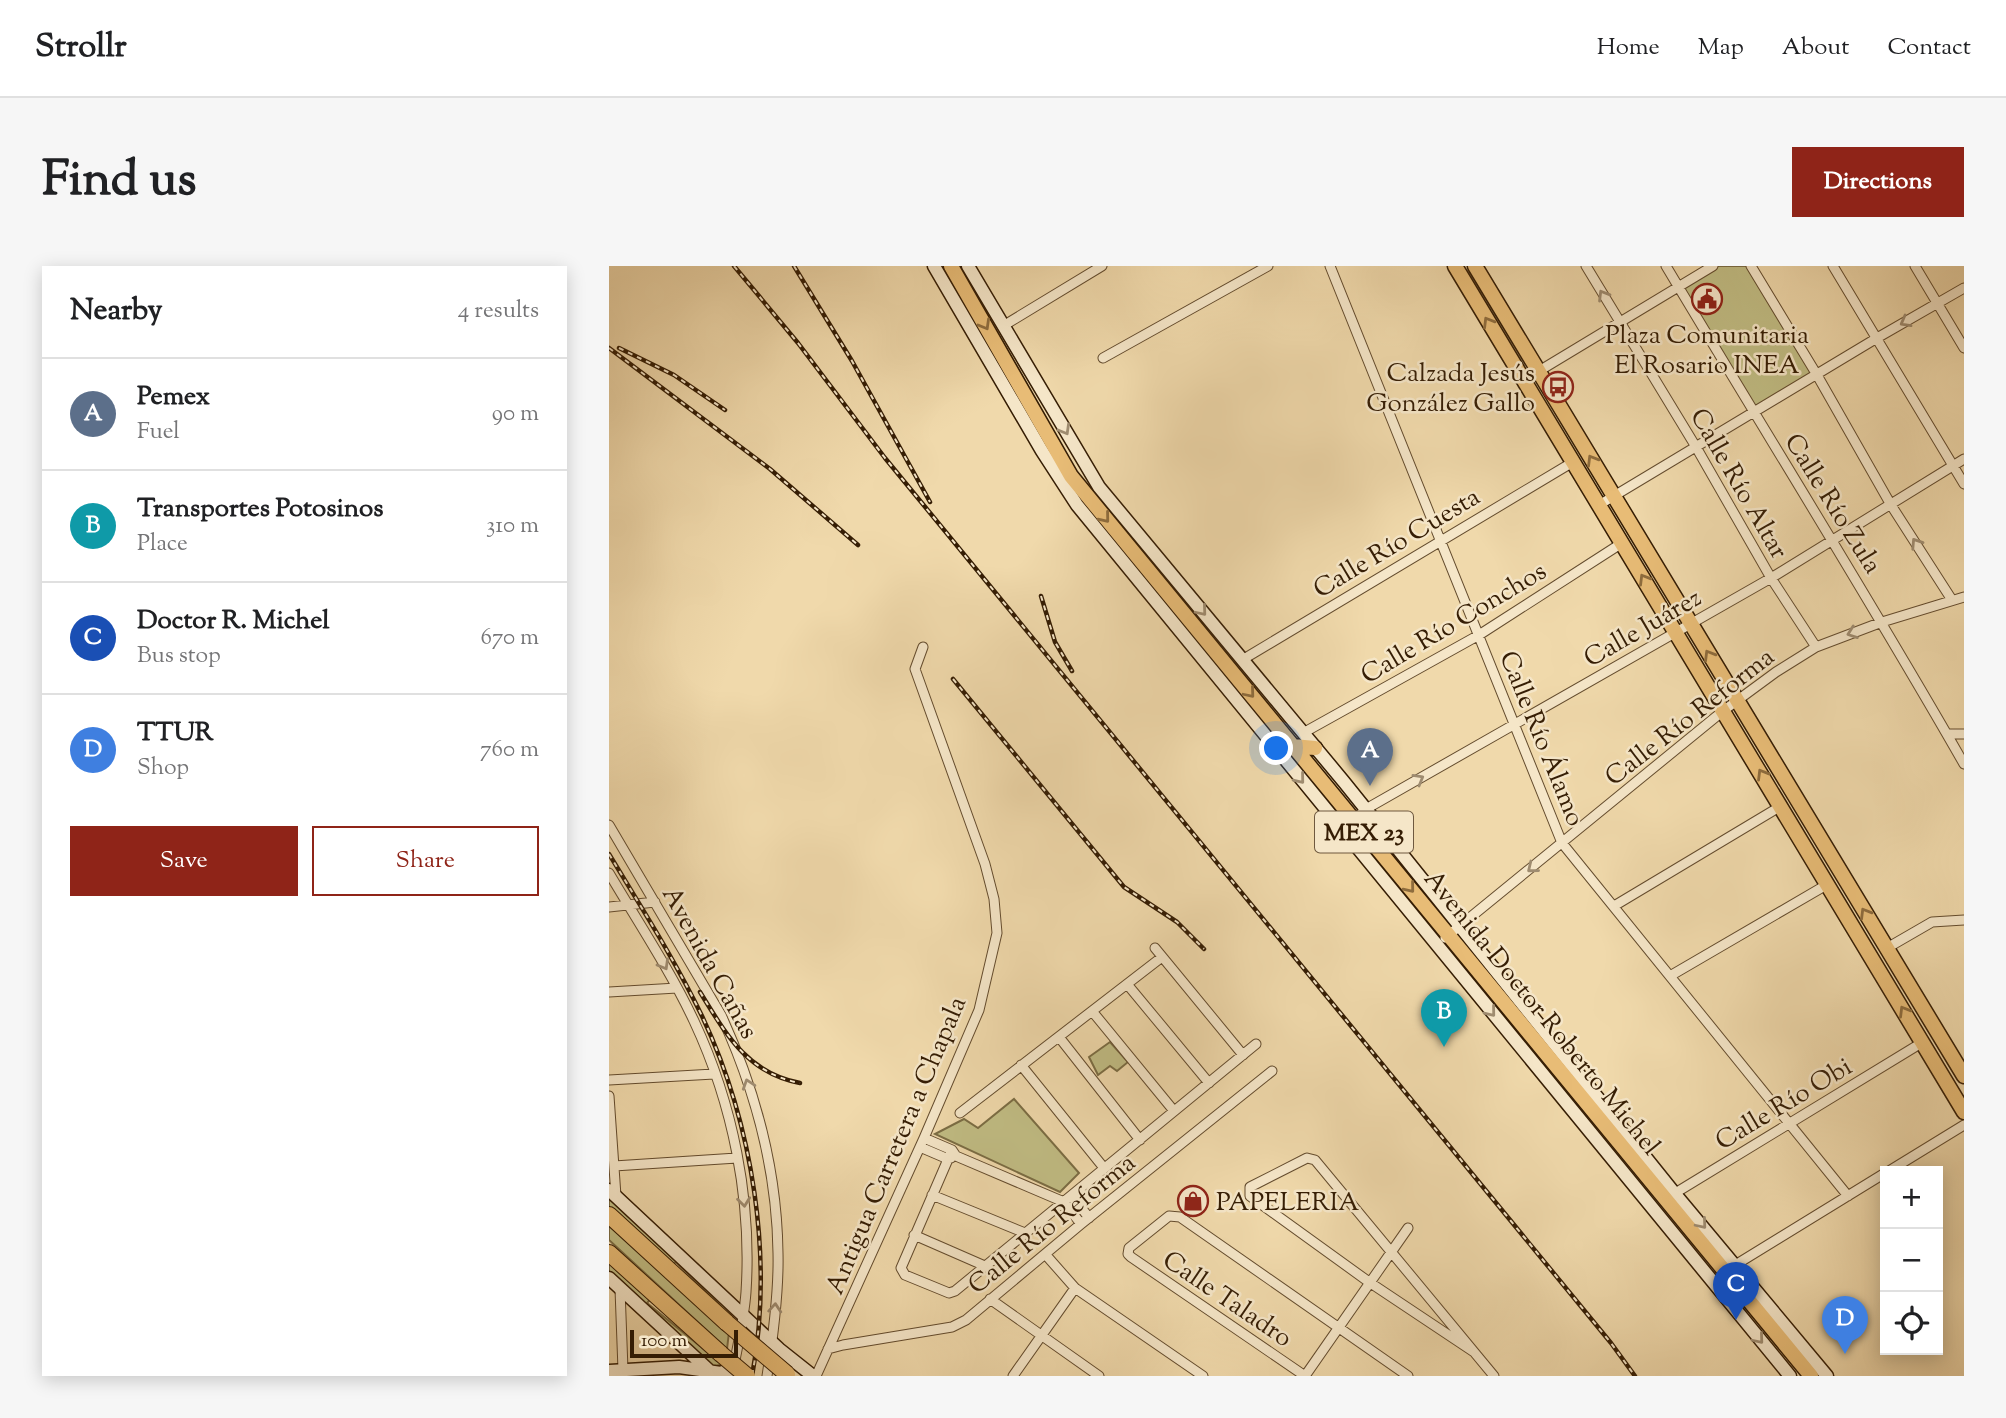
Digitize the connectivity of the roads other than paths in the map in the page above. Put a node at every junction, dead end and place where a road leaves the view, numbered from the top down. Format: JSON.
{"nodes":[{"id":1,"x":934,"y":266,"type":"edge"},
{"id":2,"x":951,"y":266,"type":"edge"},
{"id":3,"x":968,"y":266,"type":"edge"},
{"id":4,"x":1103,"y":266,"type":"edge"},
{"id":5,"x":1268,"y":266,"type":"edge"},
{"id":6,"x":1331,"y":266,"type":"edge"},
{"id":7,"x":1455,"y":266,"type":"edge"},
{"id":8,"x":1475,"y":266,"type":"edge"},
{"id":9,"x":1586,"y":266,"type":"edge"},
{"id":10,"x":1666,"y":266,"type":"edge"},
{"id":11,"x":1713,"y":266,"type":"edge"},
{"id":12,"x":1751,"y":266,"type":"edge"},
{"id":13,"x":1833,"y":266,"type":"edge"},
{"id":14,"x":1915,"y":266,"type":"edge"},
{"id":15,"x":1678,"y":287,"type":"junction"},
{"id":16,"x":1964,"y":288,"type":"edge"},
{"id":17,"x":960,"y":296,"type":"junction"},
{"id":18,"x":1937,"y":304,"type":"junction"},
{"id":19,"x":1620,"y":322,"type":"junction"},
{"id":20,"x":1003,"y":326,"type":"junction"},
{"id":21,"x":1877,"y":338,"type":"junction"},
{"id":22,"x":1964,"y":348,"type":"edge"},
{"id":23,"x":1104,"y":358,"type":"dead end"},
{"id":24,"x":1539,"y":371,"type":"junction"},
{"id":25,"x":1817,"y":374,"type":"junction"},
{"id":26,"x":1041,"y":390,"type":"junction"},
{"id":27,"x":1026,"y":398,"type":"junction"},
{"id":28,"x":1753,"y":413,"type":"junction"},
{"id":29,"x":1696,"y":447,"type":"junction"},
{"id":30,"x":1964,"y":459,"type":"edge"},
{"id":31,"x":1573,"y":462,"type":"junction"},
{"id":32,"x":1953,"y":466,"type":"junction"},
{"id":33,"x":1964,"y":484,"type":"edge"},
{"id":34,"x":1614,"y":497,"type":"junction"},
{"id":35,"x":1599,"y":505,"type":"junction"},
{"id":36,"x":1891,"y":505,"type":"junction"},
{"id":37,"x":1833,"y":540,"type":"junction"},
{"id":38,"x":1441,"y":541,"type":"junction"},
{"id":39,"x":1622,"y":543,"type":"junction"},
{"id":40,"x":1771,"y":578,"type":"junction"},
{"id":41,"x":1964,"y":597,"type":"edge"},
{"id":42,"x":1952,"y":600,"type":"junction"},
{"id":43,"x":1882,"y":622,"type":"junction"},
{"id":44,"x":1690,"y":623,"type":"junction"},
{"id":45,"x":1676,"y":632,"type":"junction"},
{"id":46,"x":1479,"y":635,"type":"junction"},
{"id":47,"x":923,"y":647,"type":"dead end"},
{"id":48,"x":1817,"y":647,"type":"junction"},
{"id":49,"x":1243,"y":660,"type":"junction"},
{"id":50,"x":1225,"y":675,"type":"junction"},
{"id":51,"x":1737,"y":702,"type":"junction"},
{"id":52,"x":1723,"y":711,"type":"junction"},
{"id":53,"x":1514,"y":724,"type":"junction"},
{"id":54,"x":1303,"y":733,"type":"junction"},
{"id":55,"x":1947,"y":734,"type":"junction"},
{"id":56,"x":1964,"y":734,"type":"edge"},
{"id":57,"x":1293,"y":746,"type":"junction"},
{"id":58,"x":1315,"y":748,"type":"junction"},
{"id":59,"x":1964,"y":764,"type":"edge"},
{"id":60,"x":1781,"y":806,"type":"junction"},
{"id":61,"x":1366,"y":809,"type":"junction"},
{"id":62,"x":1354,"y":820,"type":"junction"},
{"id":63,"x":609,"y":825,"type":"edge"},
{"id":64,"x":1342,"y":831,"type":"junction"},
{"id":65,"x":1562,"y":843,"type":"junction"},
{"id":66,"x":609,"y":873,"type":"edge"},
{"id":67,"x":1828,"y":884,"type":"junction"},
{"id":68,"x":655,"y":902,"type":"junction"},
{"id":69,"x":629,"y":906,"type":"junction"},
{"id":70,"x":1614,"y":906,"type":"junction"},
{"id":71,"x":609,"y":907,"type":"edge"},
{"id":72,"x":1964,"y":920,"type":"edge"},
{"id":73,"x":1455,"y":930,"type":"junction"},
{"id":74,"x":1436,"y":946,"type":"junction"},
{"id":75,"x":1155,"y":948,"type":"dead end"},
{"id":76,"x":1887,"y":948,"type":"junction"},
{"id":77,"x":1162,"y":957,"type":"junction"},
{"id":78,"x":1670,"y":976,"type":"junction"},
{"id":79,"x":1127,"y":984,"type":"junction"},
{"id":80,"x":677,"y":988,"type":"junction"},
{"id":81,"x":609,"y":992,"type":"edge"},
{"id":82,"x":1092,"y":1011,"type":"junction"},
{"id":83,"x":1059,"y":1037,"type":"junction"},
{"id":84,"x":1923,"y":1042,"type":"junction"},
{"id":85,"x":1256,"y":1044,"type":"dead end"},
{"id":86,"x":1947,"y":1048,"type":"junction"},
{"id":87,"x":1243,"y":1055,"type":"junction"},
{"id":88,"x":1021,"y":1065,"type":"junction"},
{"id":89,"x":1272,"y":1071,"type":"dead end"},
{"id":90,"x":714,"y":1074,"type":"junction"},
{"id":91,"x":1964,"y":1076,"type":"edge"},
{"id":92,"x":1945,"y":1079,"type":"junction"},
{"id":93,"x":609,"y":1080,"type":"edge"},
{"id":94,"x":1209,"y":1083,"type":"junction"},
{"id":95,"x":609,"y":1096,"type":"edge"},
{"id":96,"x":1174,"y":1111,"type":"junction"},
{"id":97,"x":1964,"y":1112,"type":"edge"},
{"id":98,"x":960,"y":1113,"type":"dead end"},
{"id":99,"x":1790,"y":1124,"type":"junction"},
{"id":100,"x":1964,"y":1125,"type":"edge"},
{"id":101,"x":1140,"y":1139,"type":"junction"},
{"id":102,"x":922,"y":1143,"type":"junction"},
{"id":103,"x":952,"y":1155,"type":"junction"},
{"id":104,"x":737,"y":1158,"type":"junction"},
{"id":105,"x":614,"y":1166,"type":"junction"},
{"id":106,"x":1897,"y":1166,"type":"edge"},
{"id":107,"x":1104,"y":1168,"type":"junction"},
{"id":108,"x":1880,"y":1176,"type":"edge"},
{"id":109,"x":612,"y":1193,"type":"edge"},
{"id":110,"x":932,"y":1195,"type":"junction"},
{"id":111,"x":1848,"y":1196,"type":"junction"},
{"id":112,"x":1670,"y":1197,"type":"junction"},
{"id":113,"x":1068,"y":1198,"type":"junction"},
{"id":114,"x":609,"y":1215,"type":"edge"},
{"id":115,"x":1085,"y":1221,"type":"junction"},
{"id":116,"x":1408,"y":1228,"type":"dead end"},
{"id":117,"x":1025,"y":1233,"type":"junction"},
{"id":118,"x":914,"y":1235,"type":"junction"},
{"id":119,"x":1391,"y":1251,"type":"junction"},
{"id":120,"x":609,"y":1253,"type":"edge"},
{"id":121,"x":1045,"y":1254,"type":"junction"},
{"id":122,"x":985,"y":1266,"type":"junction"},
{"id":123,"x":1730,"y":1268,"type":"junction"},
{"id":124,"x":609,"y":1278,"type":"edge"},
{"id":125,"x":1369,"y":1282,"type":"junction"},
{"id":126,"x":1075,"y":1288,"type":"junction"},
{"id":127,"x":620,"y":1289,"type":"junction"},
{"id":128,"x":990,"y":1299,"type":"junction"},
{"id":129,"x":743,"y":1315,"type":"junction"},
{"id":130,"x":1339,"y":1327,"type":"junction"},
{"id":131,"x":1041,"y":1336,"type":"junction"},
{"id":132,"x":772,"y":1342,"type":"junction"},
{"id":133,"x":828,"y":1349,"type":"junction"},
{"id":134,"x":1474,"y":1352,"type":"junction"},
{"id":135,"x":624,"y":1370,"type":"junction"},
{"id":136,"x":609,"y":1371,"type":"edge"},
{"id":137,"x":711,"y":1373,"type":"edge"},
{"id":138,"x":737,"y":1373,"type":"edge"},
{"id":139,"x":788,"y":1375,"type":"edge"},
{"id":140,"x":767,"y":1376,"type":"edge"},
{"id":141,"x":815,"y":1376,"type":"edge"},
{"id":142,"x":1013,"y":1376,"type":"edge"},
{"id":143,"x":1099,"y":1376,"type":"edge"},
{"id":144,"x":1203,"y":1376,"type":"edge"},
{"id":145,"x":1305,"y":1376,"type":"edge"},
{"id":146,"x":1408,"y":1376,"type":"edge"},
{"id":147,"x":1494,"y":1376,"type":"edge"},
{"id":148,"x":1790,"y":1376,"type":"edge"},
{"id":149,"x":1811,"y":1376,"type":"edge"},
{"id":150,"x":1827,"y":1376,"type":"edge"}],
"edges":[{"from":1,"to":17,"type":"main road","name":"Avenida Doctor Roberto Michel"},
{"from":2,"to":17,"type":"main road","name":"Avenida Doctor Roberto Michel","number":"MEX 23"},
{"from":3,"to":20,"type":"main road","name":"Avenida Doctor Roberto Michel"},
{"from":4,"to":20,"type":"street"},
{"from":5,"to":23,"type":"street"},
{"from":6,"to":38,"type":"street","name":"Calle Río Álamo"},
{"from":31,"to":7,"type":"main road","one_way":true},
{"from":8,"to":24,"type":"main road"},
{"from":19,"to":9,"type":"street","name":"Calle Río Altar","one_way":true},
{"from":10,"to":15,"type":"street","name":"Calle Río Zula"},
{"from":11,"to":15,"type":"street"},
{"from":12,"to":25,"type":"street"},
{"from":13,"to":21,"type":"street"},
{"from":14,"to":18,"type":"street"},
{"from":15,"to":19,"type":"street"},
{"from":15,"to":28,"type":"street","name":"Calle Río Zula"},
{"from":16,"to":18,"type":"street"},
{"from":17,"to":27,"type":"main road","name":"Avenida Doctor Roberto Michel","number":"MEX 23","one_way":true},
{"from":17,"to":50,"type":"main road","name":"Avenida Doctor Roberto Michel"},
{"from":18,"to":21,"type":"street","one_way":true},
{"from":18,"to":22,"type":"street"},
{"from":19,"to":24,"type":"street"},
{"from":19,"to":29,"type":"street","name":"Calle Río Altar"},
{"from":20,"to":26,"type":"main road","name":"Avenida Doctor Roberto Michel"},
{"from":21,"to":25,"type":"street"},
{"from":21,"to":32,"type":"street"},
{"from":34,"to":24,"type":"main road","one_way":true},
{"from":25,"to":28,"type":"street"},
{"from":25,"to":36,"type":"street"},
{"from":26,"to":27,"type":"main road"},
{"from":26,"to":49,"type":"main road","name":"Avenida Doctor Roberto Michel","one_way":true},
{"from":27,"to":50,"type":"main road","name":"Avenida Doctor Roberto Michel","number":"MEX 23","one_way":true},
{"from":28,"to":29,"type":"street"},
{"from":28,"to":37,"type":"street","name":"Calle Río Zula"},
{"from":29,"to":34,"type":"street"},
{"from":29,"to":40,"type":"street","name":"Calle Río Altar"},
{"from":30,"to":32,"type":"street","name":"Calle Juárez"},
{"from":31,"to":35,"type":"main road"},
{"from":31,"to":38,"type":"street","name":"Calle Río Cuesta"},
{"from":32,"to":33,"type":"street"},
{"from":32,"to":36,"type":"street","name":"Calle Juárez"},
{"from":34,"to":35,"type":"street"},
{"from":34,"to":44,"type":"main road"},
{"from":35,"to":39,"type":"main road"},
{"from":36,"to":37,"type":"street","name":"Calle Juárez"},
{"from":42,"to":36,"type":"street","one_way":true},
{"from":37,"to":40,"type":"street","name":"Calle Juárez"},
{"from":37,"to":43,"type":"street","name":"Calle Río Zula"},
{"from":38,"to":46,"type":"street","name":"Calle Río Álamo"},
{"from":38,"to":49,"type":"street","name":"Calle Río Cuesta"},
{"from":45,"to":39,"type":"main road","one_way":true},
{"from":39,"to":46,"type":"street","name":"Calle Río Conchos"},
{"from":40,"to":44,"type":"street","name":"Calle Juárez"},
{"from":40,"to":48,"type":"street","name":"Calle Río Altar"},
{"from":41,"to":42,"type":"street","name":"Calle Río Reforma"},
{"from":42,"to":43,"type":"street","name":"Calle Río Reforma"},
{"from":43,"to":48,"type":"street","name":"Calle Río Reforma","one_way":true},
{"from":43,"to":55,"type":"street","name":"Calle Río Zula"},
{"from":44,"to":45,"type":"street","name":"Calle Juárez"},
{"from":51,"to":44,"type":"main road","one_way":true},
{"from":45,"to":52,"type":"main road"},
{"from":45,"to":53,"type":"street","name":"Calle Juárez"},
{"from":46,"to":53,"type":"street","name":"Calle Río Álamo"},
{"from":46,"to":54,"type":"street","name":"Calle Río Conchos"},
{"from":47,"to":102,"type":"street","name":"Antigua Carretera a Chapala"},
{"from":48,"to":51,"type":"street","name":"Calle Río Reforma"},
{"from":49,"to":54,"type":"main road","name":"Avenida Doctor Roberto Michel"},
{"from":50,"to":57,"type":"main road","name":"Avenida Doctor Roberto Michel","number":"MEX 23","one_way":true},
{"from":50,"to":64,"type":"main road","name":"Avenida Doctor Roberto Michel","one_way":true},
{"from":51,"to":52,"type":"street","name":"Calle Río Reforma"},
{"from":76,"to":51,"type":"main road","one_way":true},
{"from":60,"to":52,"type":"main road","one_way":true},
{"from":52,"to":65,"type":"street","name":"Calle Río Reforma"},
{"from":61,"to":53,"type":"street","name":"Calle Juárez","one_way":true},
{"from":53,"to":65,"type":"street","name":"Calle Río Álamo"},
{"from":54,"to":58,"type":"main road","name":"Avenida Doctor Roberto Michel"},
{"from":55,"to":56,"type":"street"},
{"from":55,"to":59,"type":"street","name":"Calle Río Zula"},
{"from":57,"to":58,"type":"main road"},
{"from":57,"to":62,"type":"main road","name":"Avenida Doctor Roberto Michel","number":"MEX 23"},
{"from":58,"to":61,"type":"main road","name":"Avenida Doctor Roberto Michel"},
{"from":60,"to":67,"type":"main road"},
{"from":60,"to":70,"type":"street"},
{"from":61,"to":62,"type":"street","name":"Calle Juárez"},
{"from":61,"to":73,"type":"main road","name":"Avenida Doctor Roberto Michel"},
{"from":62,"to":64,"type":"street","name":"Calle Juárez"},
{"from":62,"to":73,"type":"main road","name":"Avenida Doctor Roberto Michel","number":"MEX 23","one_way":true},
{"from":63,"to":68,"type":"street","name":"Avenida Cañas"},
{"from":64,"to":74,"type":"main road","name":"Avenida Doctor Roberto Michel"},
{"from":65,"to":70,"type":"street","name":"Calle Río Álamo"},
{"from":65,"to":73,"type":"street","name":"Calle Río Reforma","one_way":true},
{"from":66,"to":69,"type":"street","name":"Avenida Cañas"},
{"from":67,"to":78,"type":"street"},
{"from":84,"to":67,"type":"main road","one_way":true},
{"from":68,"to":69,"type":"street"},
{"from":132,"to":68,"type":"street","name":"Avenida Cañas","one_way":true},
{"from":69,"to":71,"type":"street"},
{"from":69,"to":80,"type":"street","name":"Avenida Cañas","one_way":true},
{"from":70,"to":78,"type":"street","name":"Calle Río Álamo"},
{"from":72,"to":76,"type":"street"},
{"from":73,"to":74,"type":"street","name":"Calle Río Reforma"},
{"from":73,"to":112,"type":"main road","name":"Avenida Doctor Roberto Michel","number":"MEX 23"},
{"from":74,"to":148,"type":"main road","name":"Avenida Doctor Roberto Michel","one_way":true},
{"from":75,"to":77,"type":"street"},
{"from":76,"to":86,"type":"main road"},
{"from":77,"to":79,"type":"street"},
{"from":77,"to":87,"type":"street"},
{"from":78,"to":99,"type":"street","name":"Calle Río Álamo"},
{"from":79,"to":82,"type":"street"},
{"from":79,"to":94,"type":"street"},
{"from":80,"to":81,"type":"street"},
{"from":80,"to":90,"type":"street","name":"Avenida Cañas"},
{"from":82,"to":83,"type":"street"},
{"from":82,"to":96,"type":"street"},
{"from":83,"to":88,"type":"street"},
{"from":83,"to":101,"type":"street"},
{"from":84,"to":92,"type":"main road"},
{"from":84,"to":99,"type":"street","name":"Calle Río Obi"},
{"from":85,"to":87,"type":"street"},
{"from":86,"to":91,"type":"main road"},
{"from":86,"to":92,"type":"main road"},
{"from":87,"to":94,"type":"street"},
{"from":88,"to":98,"type":"street"},
{"from":88,"to":107,"type":"street"},
{"from":89,"to":115,"type":"street","name":"Calle Río Reforma"},
{"from":90,"to":93,"type":"street"},
{"from":90,"to":104,"type":"street","name":"Avenida Cañas"},
{"from":92,"to":97,"type":"main road"},
{"from":94,"to":96,"type":"street"},
{"from":95,"to":105,"type":"street"},
{"from":96,"to":101,"type":"street"},
{"from":99,"to":111,"type":"street","name":"Calle Río Álamo"},
{"from":99,"to":112,"type":"street","name":"Calle Río Obi"},
{"from":100,"to":106,"type":"street"},
{"from":101,"to":107,"type":"street"},
{"from":102,"to":103,"type":"street"},
{"from":102,"to":133,"type":"street","name":"Antigua Carretera a Chapala"},
{"from":103,"to":110,"type":"street"},
{"from":103,"to":113,"type":"street"},
{"from":104,"to":105,"type":"street"},
{"from":104,"to":129,"type":"street","name":"Avenida Cañas","one_way":true},
{"from":105,"to":109,"type":"street"},
{"from":107,"to":113,"type":"street"},
{"from":108,"to":111,"type":"street"},
{"from":109,"to":129,"type":"main road"},
{"from":110,"to":117,"type":"street"},
{"from":110,"to":118,"type":"street"},
{"from":111,"to":123,"type":"street"},
{"from":112,"to":123,"type":"main road","name":"Avenida Doctor Roberto Michel","number":"MEX 23","one_way":true},
{"from":113,"to":115,"type":"street"},
{"from":113,"to":117,"type":"street"},
{"from":114,"to":139,"type":"highway","bridge":true},
{"from":115,"to":121,"type":"street","name":"Calle Río Reforma"},
{"from":116,"to":119,"type":"street"},
{"from":117,"to":122,"type":"street"},
{"from":118,"to":122,"type":"street"},
{"from":118,"to":122,"type":"street"},
{"from":119,"to":125,"type":"street"},
{"from":119,"to":125,"type":"street"},
{"from":119,"to":134,"type":"street"},
{"from":120,"to":138,"type":"highway","bridge":true},
{"from":121,"to":126,"type":"street"},
{"from":121,"to":128,"type":"street","name":"Calle Río Reforma"},
{"from":123,"to":149,"type":"main road","name":"Avenida Doctor Roberto Michel","number":"MEX 23"},
{"from":123,"to":150,"type":"main road","name":"Avenida Doctor Roberto Michel"},
{"from":124,"to":127,"type":"main road"},
{"from":125,"to":130,"type":"street"},
{"from":125,"to":134,"type":"street"},
{"from":126,"to":131,"type":"street"},
{"from":126,"to":144,"type":"street"},
{"from":127,"to":135,"type":"street"},
{"from":127,"to":137,"type":"main road"},
{"from":128,"to":131,"type":"street"},
{"from":128,"to":133,"type":"street","name":"Calle Río Reforma"},
{"from":129,"to":132,"type":"main road"},
{"from":129,"to":138,"type":"street","name":"Avenida Cañas"},
{"from":130,"to":145,"type":"street"},
{"from":130,"to":145,"type":"street","name":"Calle Taladro"},
{"from":130,"to":146,"type":"street"},
{"from":131,"to":142,"type":"street"},
{"from":131,"to":143,"type":"street"},
{"from":132,"to":140,"type":"street","name":"Avenida Cañas"},
{"from":132,"to":141,"type":"main road"},
{"from":133,"to":141,"type":"street","name":"Antigua Carretera a Chapala"},
{"from":134,"to":147,"type":"street"},
{"from":135,"to":136,"type":"main road"},
{"from":135,"to":137,"type":"main road"},
{"from":137,"to":138,"type":"main road"}]}
